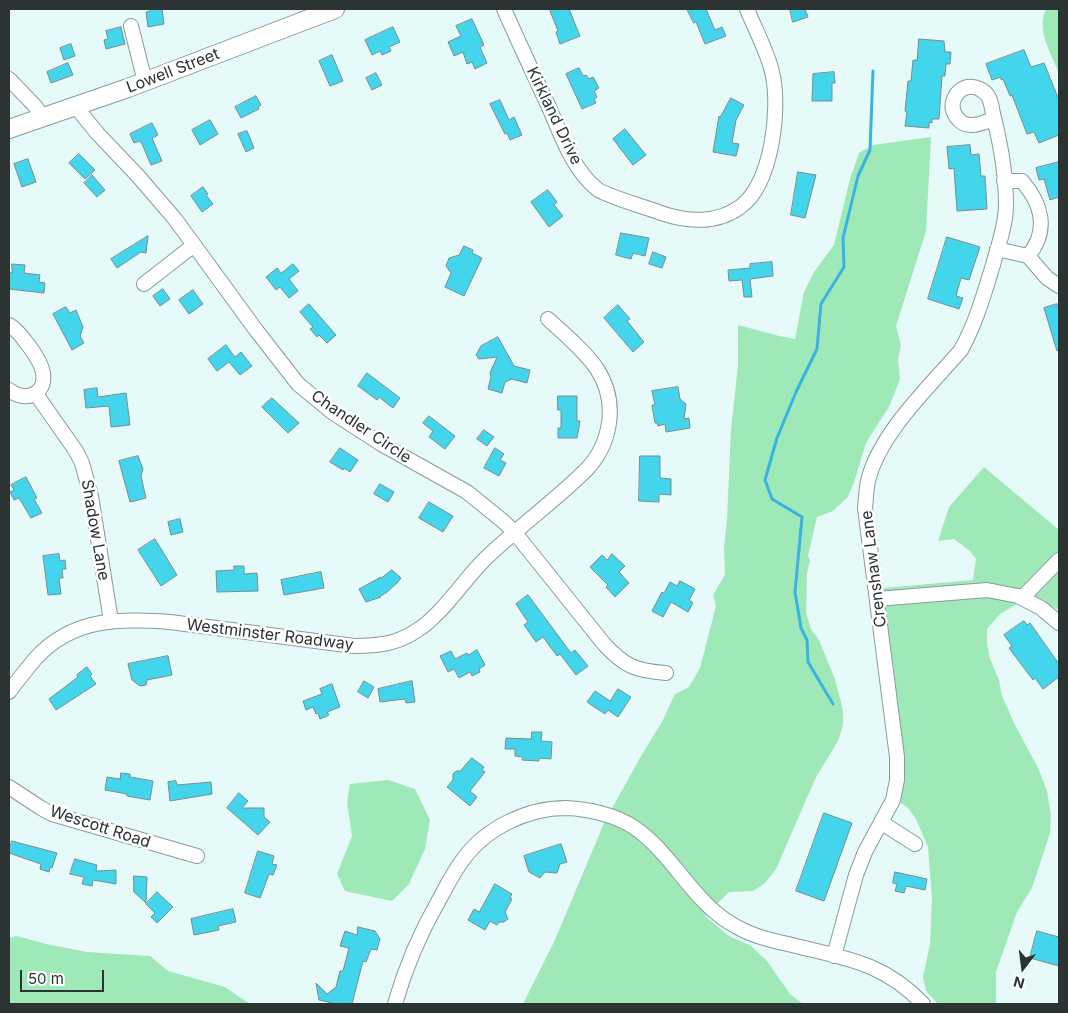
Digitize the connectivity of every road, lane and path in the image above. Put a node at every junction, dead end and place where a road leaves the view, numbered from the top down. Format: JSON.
{"nodes":[{"id":1,"x":335,"y":9,"type":"edge"},
{"id":2,"x":504,"y":9,"type":"edge"},
{"id":3,"x":747,"y":9,"type":"edge"},
{"id":4,"x":131,"y":26,"type":"dead end"},
{"id":5,"x":9,"y":79,"type":"edge"},
{"id":6,"x":145,"y":82,"type":"junction"},
{"id":7,"x":76,"y":107,"type":"junction"},
{"id":8,"x":44,"y":118,"type":"junction"},
{"id":9,"x":994,"y":119,"type":"dead end"},
{"id":10,"x":9,"y":130,"type":"edge"},
{"id":11,"x":1004,"y":182,"type":"junction"},
{"id":12,"x":194,"y":245,"type":"junction"},
{"id":13,"x":998,"y":249,"type":"junction"},
{"id":14,"x":1028,"y":256,"type":"junction"},
{"id":15,"x":144,"y":284,"type":"dead end"},
{"id":16,"x":1059,"y":286,"type":"edge"},
{"id":17,"x":548,"y":319,"type":"dead end"},
{"id":18,"x":9,"y":324,"type":"edge"},
{"id":19,"x":9,"y":390,"type":"edge"},
{"id":20,"x":36,"y":394,"type":"junction"},
{"id":21,"x":515,"y":533,"type":"junction"},
{"id":22,"x":1059,"y":560,"type":"edge"},
{"id":23,"x":1022,"y":598,"type":"junction"},
{"id":24,"x":877,"y":599,"type":"junction"},
{"id":25,"x":111,"y":620,"type":"junction"},
{"id":26,"x":1059,"y":623,"type":"edge"},
{"id":27,"x":666,"y":673,"type":"dead end"},
{"id":28,"x":9,"y":692,"type":"edge"},
{"id":29,"x":9,"y":787,"type":"edge"},
{"id":30,"x":882,"y":822,"type":"junction"},
{"id":31,"x":915,"y":844,"type":"dead end"},
{"id":32,"x":196,"y":856,"type":"dead end"},
{"id":33,"x":834,"y":956,"type":"junction"},
{"id":34,"x":395,"y":1004,"type":"edge"},
{"id":35,"x":923,"y":1004,"type":"edge"}],
"edges":[{"from":1,"to":6,"type":"main road","name":"Lowell Street"},
{"from":2,"to":3,"type":"street","name":"Kirkland Drive"},
{"from":4,"to":6,"type":"street"},
{"from":5,"to":8,"type":"street"},
{"from":6,"to":7,"type":"main road","name":"Lowell Street"},
{"from":7,"to":8,"type":"main road","name":"Lowell Street"},
{"from":7,"to":12,"type":"street","name":"Chandler Circle"},
{"from":8,"to":10,"type":"main road","name":"Lowell Street"},
{"from":9,"to":11,"type":"street","name":"Crenshaw Lane"},
{"from":11,"to":13,"type":"street","name":"Crenshaw Lane"},
{"from":11,"to":14,"type":"street"},
{"from":12,"to":15,"type":"street"},
{"from":12,"to":21,"type":"street","name":"Chandler Circle"},
{"from":13,"to":14,"type":"street"},
{"from":13,"to":24,"type":"street","name":"Crenshaw Lane"},
{"from":14,"to":16,"type":"street"},
{"from":17,"to":21,"type":"street","name":"Westminster Roadway"},
{"from":18,"to":20,"type":"street"},
{"from":19,"to":20,"type":"street"},
{"from":20,"to":25,"type":"street","name":"Shadow Lane"},
{"from":21,"to":25,"type":"street","name":"Westminster Roadway"},
{"from":21,"to":27,"type":"street","name":"Chandler Circle"},
{"from":22,"to":23,"type":"street"},
{"from":23,"to":24,"type":"street"},
{"from":23,"to":26,"type":"street"},
{"from":24,"to":30,"type":"street","name":"Crenshaw Lane"},
{"from":25,"to":28,"type":"street","name":"Westminster Roadway"},
{"from":29,"to":32,"type":"street","name":"Wescott Road"},
{"from":30,"to":31,"type":"street"},
{"from":30,"to":33,"type":"street","name":"Crenshaw Lane"},
{"from":33,"to":34,"type":"street"},
{"from":33,"to":35,"type":"street"}]}
